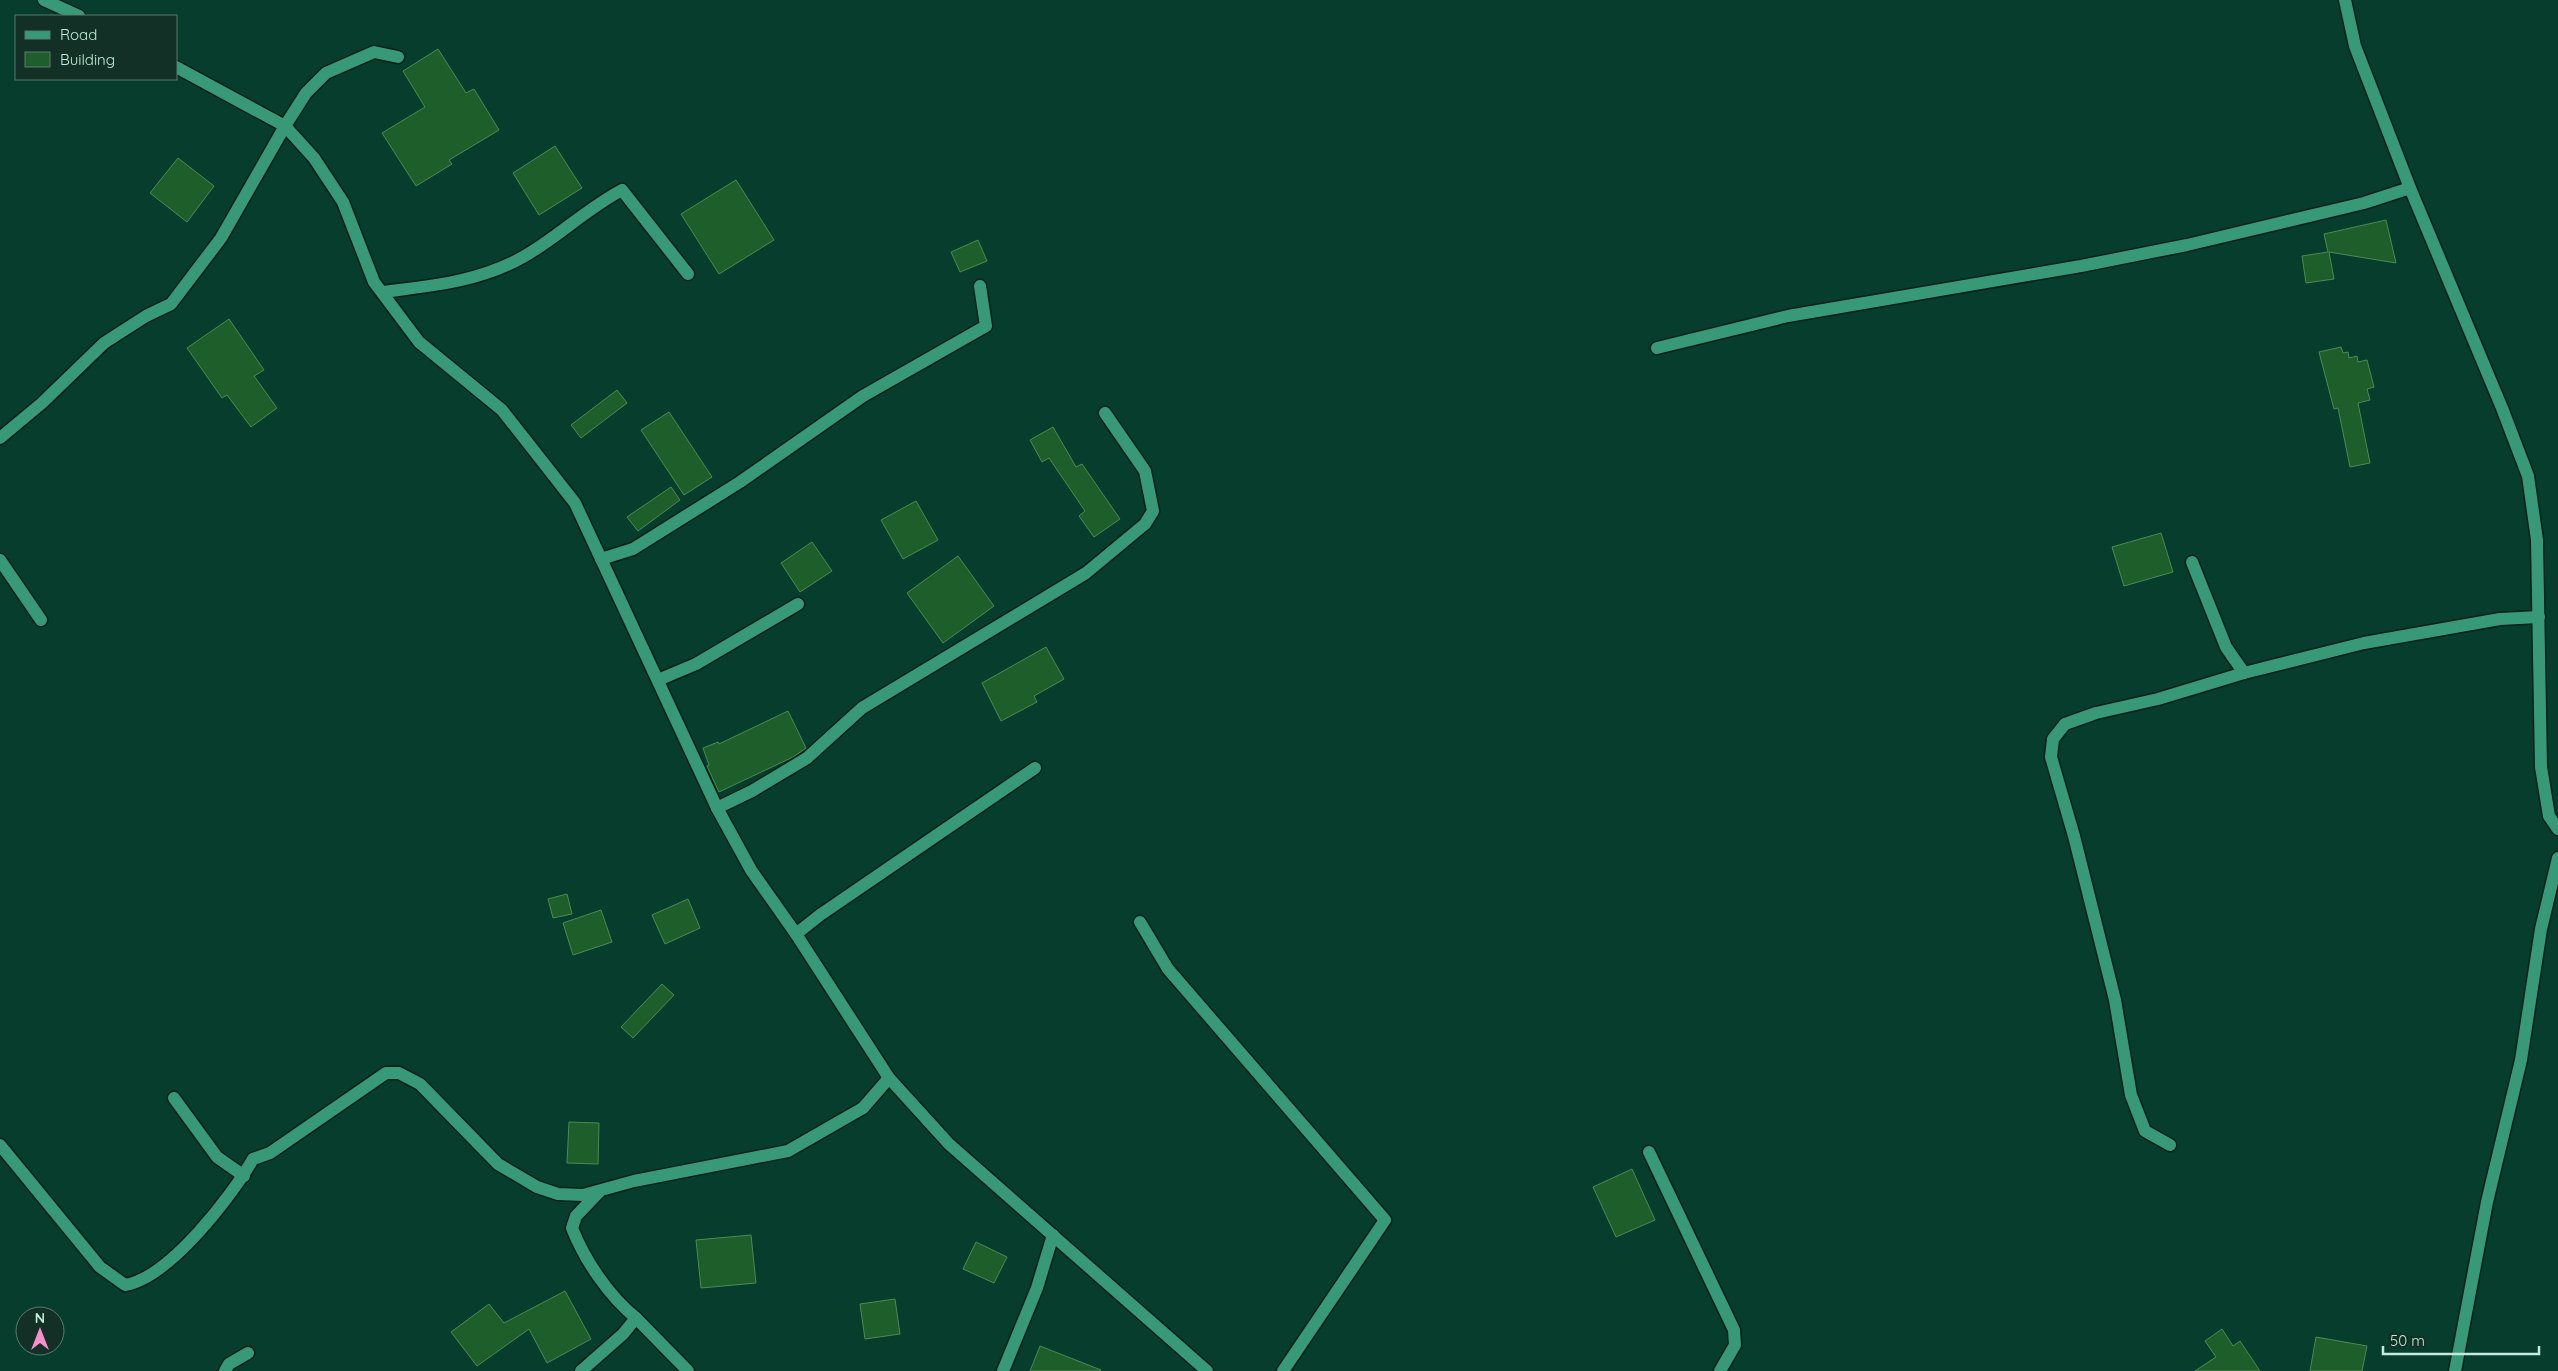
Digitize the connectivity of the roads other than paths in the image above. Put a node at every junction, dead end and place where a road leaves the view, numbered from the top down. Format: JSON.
{"nodes":[{"id":1,"x":44,"y":0,"type":"edge"},
{"id":2,"x":2345,"y":0,"type":"edge"},
{"id":3,"x":77,"y":15,"type":"edge"},
{"id":4,"x":398,"y":57,"type":"dead end"},
{"id":5,"x":178,"y":67,"type":"edge"},
{"id":6,"x":284,"y":126,"type":"junction"},
{"id":7,"x":2410,"y":188,"type":"junction"},
{"id":8,"x":688,"y":274,"type":"dead end"},
{"id":9,"x":980,"y":286,"type":"dead end"},
{"id":10,"x":382,"y":292,"type":"junction"},
{"id":11,"x":1656,"y":348,"type":"dead end"},
{"id":12,"x":1104,"y":414,"type":"dead end"},
{"id":13,"x":0,"y":438,"type":"edge"},
{"id":14,"x":602,"y":559,"type":"junction"},
{"id":15,"x":0,"y":560,"type":"edge"},
{"id":16,"x":2192,"y":562,"type":"dead end"},
{"id":17,"x":798,"y":604,"type":"dead end"},
{"id":18,"x":2539,"y":618,"type":"junction"},
{"id":19,"x":41,"y":620,"type":"dead end"},
{"id":20,"x":2244,"y":673,"type":"junction"},
{"id":21,"x":658,"y":680,"type":"junction"},
{"id":22,"x":1034,"y":768,"type":"dead end"},
{"id":23,"x":717,"y":808,"type":"junction"},
{"id":24,"x":2558,"y":829,"type":"edge"},
{"id":25,"x":2558,"y":858,"type":"edge"},
{"id":26,"x":1140,"y":922,"type":"dead end"},
{"id":27,"x":796,"y":934,"type":"junction"},
{"id":28,"x":889,"y":1078,"type":"junction"},
{"id":29,"x":174,"y":1098,"type":"dead end"},
{"id":30,"x":0,"y":1145,"type":"edge"},
{"id":31,"x":2170,"y":1145,"type":"dead end"},
{"id":32,"x":1649,"y":1152,"type":"dead end"},
{"id":33,"x":244,"y":1176,"type":"junction"},
{"id":34,"x":599,"y":1192,"type":"junction"},
{"id":35,"x":1052,"y":1235,"type":"junction"},
{"id":36,"x":636,"y":1318,"type":"junction"},
{"id":37,"x":248,"y":1353,"type":"dead end"},
{"id":38,"x":225,"y":1371,"type":"edge"},
{"id":39,"x":581,"y":1371,"type":"edge"},
{"id":40,"x":688,"y":1371,"type":"edge"},
{"id":41,"x":1003,"y":1371,"type":"edge"},
{"id":42,"x":1207,"y":1371,"type":"edge"},
{"id":43,"x":1283,"y":1371,"type":"edge"},
{"id":44,"x":1720,"y":1371,"type":"edge"},
{"id":45,"x":2455,"y":1371,"type":"edge"}],
"edges":[{"from":1,"to":3,"type":"street"},
{"from":2,"to":7,"type":"street"},
{"from":4,"to":6,"type":"street"},
{"from":5,"to":6,"type":"street"},
{"from":6,"to":10,"type":"street"},
{"from":6,"to":13,"type":"street"},
{"from":7,"to":11,"type":"street"},
{"from":7,"to":18,"type":"street"},
{"from":8,"to":10,"type":"street"},
{"from":9,"to":14,"type":"street"},
{"from":10,"to":14,"type":"street"},
{"from":12,"to":23,"type":"street"},
{"from":14,"to":21,"type":"street"},
{"from":15,"to":19,"type":"street"},
{"from":16,"to":20,"type":"street"},
{"from":17,"to":21,"type":"street"},
{"from":18,"to":20,"type":"street"},
{"from":18,"to":24,"type":"street"},
{"from":20,"to":31,"type":"street"},
{"from":21,"to":23,"type":"street"},
{"from":22,"to":27,"type":"street"},
{"from":23,"to":27,"type":"street"},
{"from":25,"to":45,"type":"street"},
{"from":26,"to":43,"type":"street"},
{"from":27,"to":28,"type":"street"},
{"from":28,"to":34,"type":"street"},
{"from":28,"to":35,"type":"street"},
{"from":29,"to":33,"type":"street"},
{"from":30,"to":33,"type":"street"},
{"from":32,"to":44,"type":"street"},
{"from":33,"to":34,"type":"street"},
{"from":34,"to":36,"type":"street"},
{"from":35,"to":41,"type":"street"},
{"from":35,"to":42,"type":"street"},
{"from":36,"to":39,"type":"street"},
{"from":36,"to":40,"type":"street"},
{"from":37,"to":38,"type":"street"}]}
